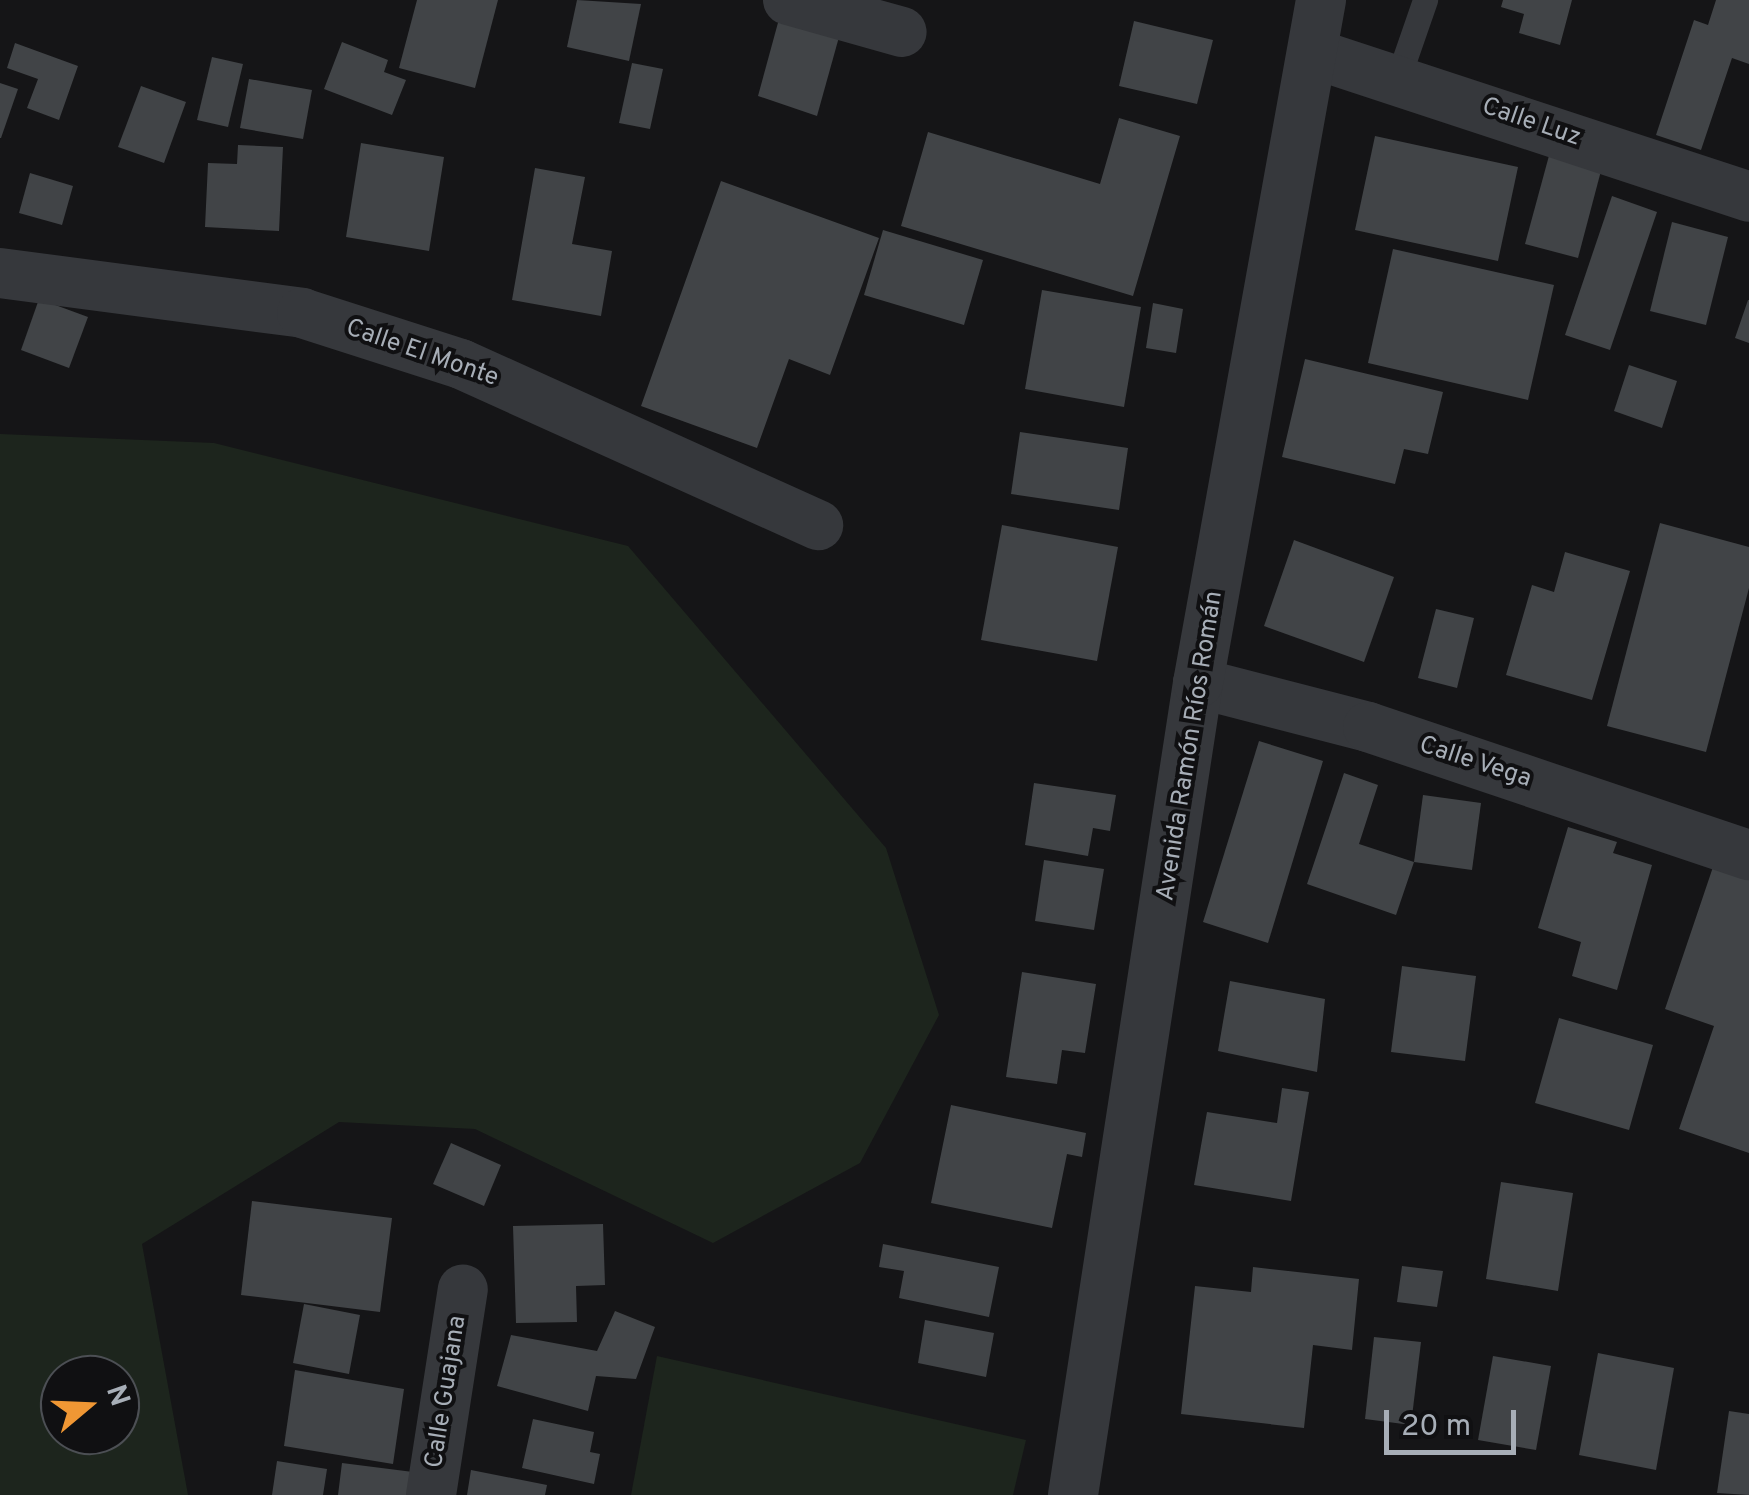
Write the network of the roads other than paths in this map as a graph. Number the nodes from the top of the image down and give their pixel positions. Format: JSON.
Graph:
{"nodes":[{"id":1,"x":788,"y":0,"type":"edge"},
{"id":2,"x":1321,"y":0,"type":"edge"},
{"id":3,"x":1425,"y":0,"type":"edge"},
{"id":4,"x":902,"y":32,"type":"dead end"},
{"id":5,"x":1312,"y":53,"type":"junction"},
{"id":6,"x":1398,"y":78,"type":"junction"},
{"id":7,"x":1749,"y":197,"type":"edge"},
{"id":8,"x":0,"y":272,"type":"edge"},
{"id":9,"x":818,"y":525,"type":"dead end"},
{"id":10,"x":1198,"y":683,"type":"junction"},
{"id":11,"x":1749,"y":855,"type":"edge"},
{"id":12,"x":464,"y":1290,"type":"dead end"},
{"id":13,"x":431,"y":1495,"type":"edge"},
{"id":14,"x":1073,"y":1495,"type":"edge"}],
"edges":[{"from":1,"to":4,"type":"street"},
{"from":2,"to":5,"type":"street","name":"Avenida Ramón Ríos Román"},
{"from":3,"to":6,"type":"lane"},
{"from":5,"to":6,"type":"street","name":"Calle Luz"},
{"from":5,"to":10,"type":"street","name":"Avenida Ramón Ríos Román"},
{"from":6,"to":7,"type":"street","name":"Calle Luz"},
{"from":8,"to":9,"type":"street","name":"Calle El Monte"},
{"from":10,"to":11,"type":"street","name":"Calle Vega"},
{"from":10,"to":14,"type":"street","name":"Avenida Ramón Ríos Román"},
{"from":12,"to":13,"type":"street","name":"Calle Guajana"}]}
